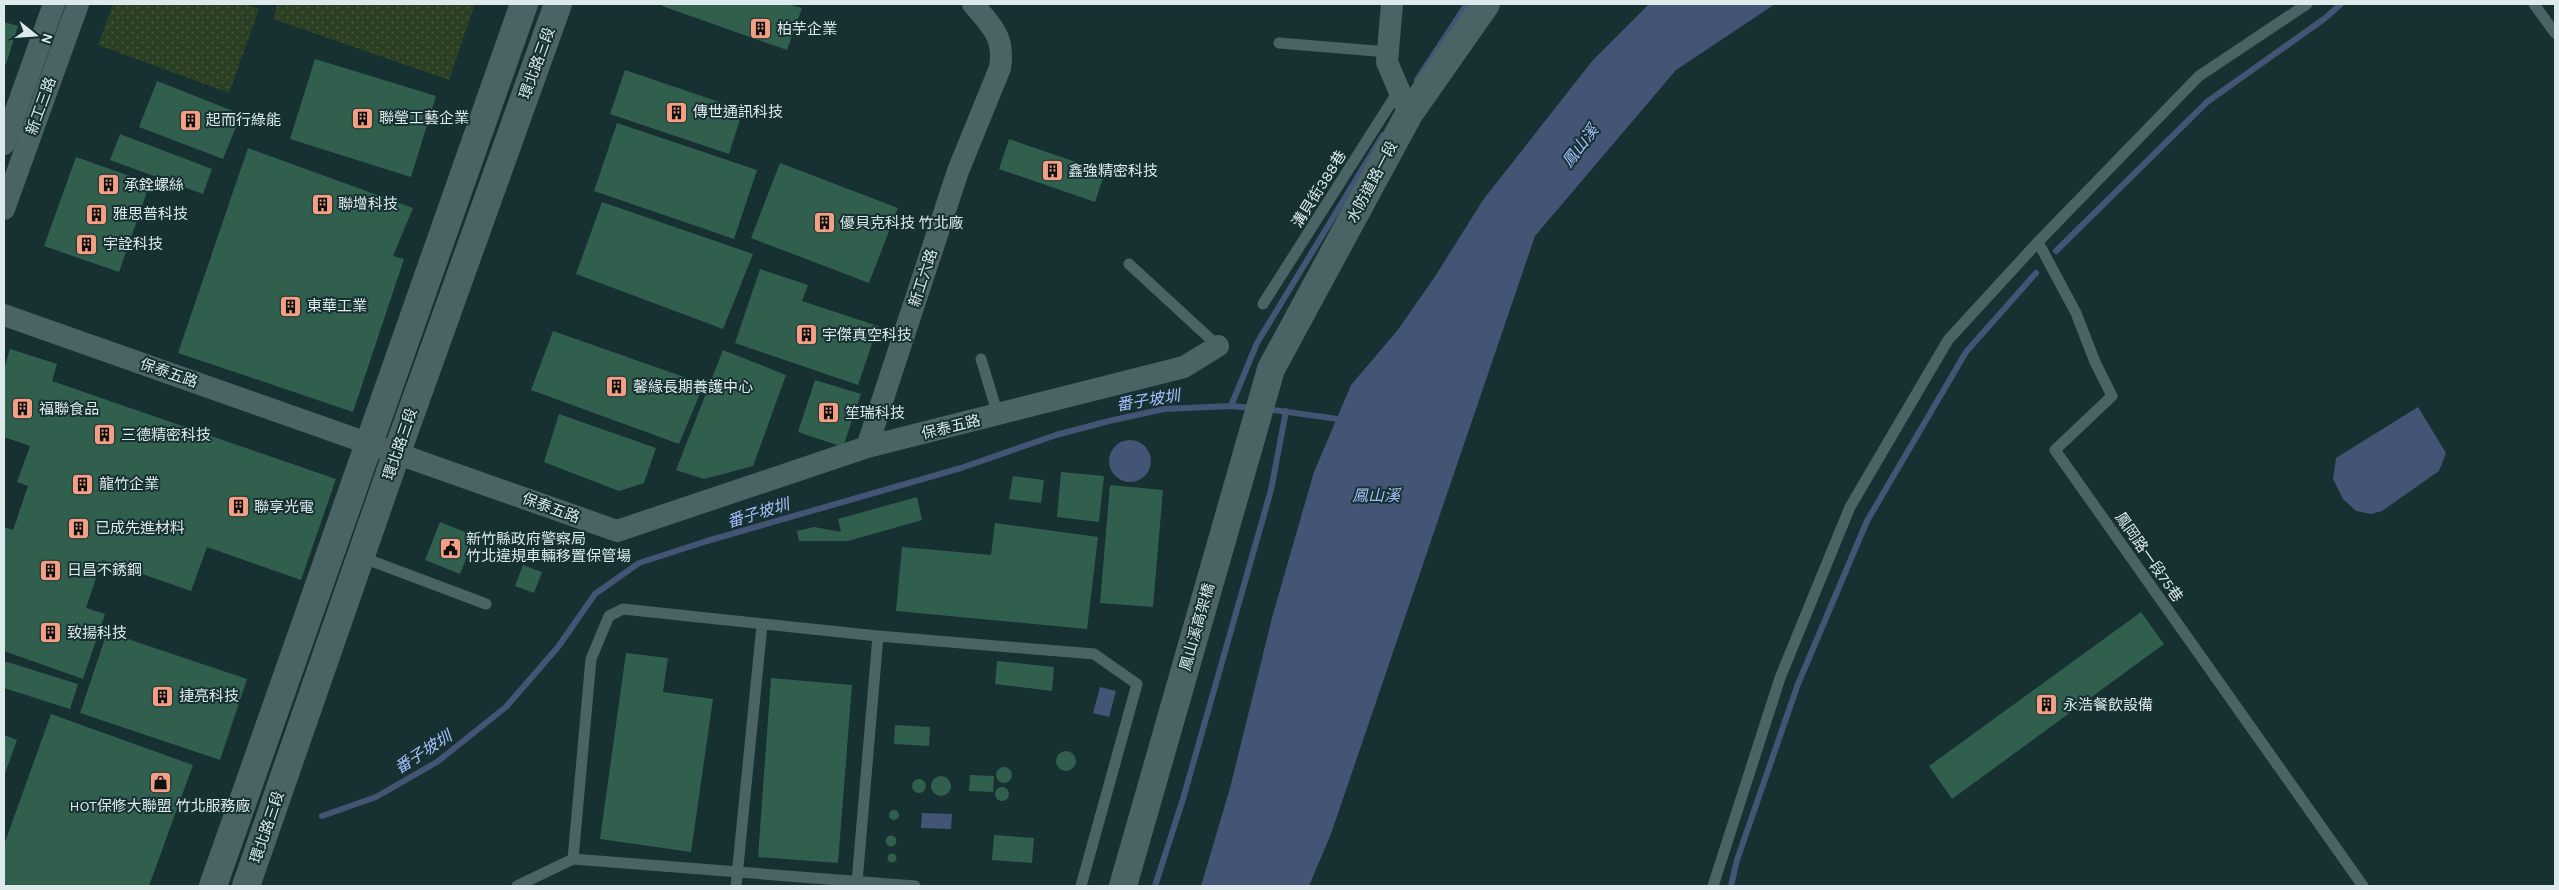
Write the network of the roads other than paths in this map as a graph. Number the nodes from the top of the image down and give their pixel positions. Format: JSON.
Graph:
{"nodes":[{"id":1,"x":54,"y":4,"type":"edge"},
{"id":2,"x":78,"y":4,"type":"edge"},
{"id":3,"x":524,"y":4,"type":"edge"},
{"id":4,"x":558,"y":4,"type":"edge"},
{"id":5,"x":974,"y":4,"type":"edge"},
{"id":6,"x":1392,"y":4,"type":"edge"},
{"id":7,"x":1486,"y":4,"type":"edge"},
{"id":8,"x":2307,"y":4,"type":"edge"},
{"id":9,"x":2534,"y":4,"type":"edge"},
{"id":10,"x":2555,"y":33,"type":"edge"},
{"id":11,"x":1279,"y":43,"type":"dead end"},
{"id":12,"x":1388,"y":52,"type":"junction"},
{"id":13,"x":1404,"y":102,"type":"junction"},
{"id":14,"x":4,"y":144,"type":"edge"},
{"id":15,"x":4,"y":208,"type":"edge"},
{"id":16,"x":2038,"y":242,"type":"junction"},
{"id":17,"x":1129,"y":264,"type":"dead end"},
{"id":18,"x":1263,"y":304,"type":"dead end"},
{"id":19,"x":4,"y":315,"type":"edge"},
{"id":20,"x":1218,"y":346,"type":"joint"},
{"id":21,"x":981,"y":359,"type":"dead end"},
{"id":22,"x":1271,"y":369,"type":"joint"},
{"id":23,"x":998,"y":416,"type":"junction"},
{"id":24,"x":370,"y":444,"type":"junction"},
{"id":25,"x":868,"y":448,"type":"junction"},
{"id":26,"x":397,"y":452,"type":"junction"},
{"id":27,"x":361,"y":557,"type":"junction"},
{"id":28,"x":486,"y":604,"type":"dead end"},
{"id":29,"x":762,"y":625,"type":"junction"},
{"id":30,"x":878,"y":636,"type":"junction"},
{"id":31,"x":573,"y":859,"type":"junction"},
{"id":32,"x":737,"y":873,"type":"junction"},
{"id":33,"x":857,"y":882,"type":"junction"},
{"id":34,"x":213,"y":886,"type":"edge"},
{"id":35,"x":246,"y":886,"type":"edge"},
{"id":36,"x":517,"y":886,"type":"edge"},
{"id":37,"x":736,"y":886,"type":"edge"},
{"id":38,"x":915,"y":886,"type":"edge"},
{"id":39,"x":1080,"y":886,"type":"edge"},
{"id":40,"x":1122,"y":886,"type":"edge"},
{"id":41,"x":1713,"y":886,"type":"edge"},
{"id":42,"x":2363,"y":886,"type":"edge"}],
"edges":[{"from":1,"to":14,"type":"street","name":"新工三路"},
{"from":2,"to":15,"type":"street","name":"新工三路"},
{"from":3,"to":24,"type":"street","name":"環北路三段"},
{"from":4,"to":26,"type":"street","name":"環北路三段"},
{"from":5,"to":25,"type":"street","name":"新工六路"},
{"from":6,"to":12,"type":"street"},
{"from":7,"to":13,"type":"street","name":"水防道路一段"},
{"from":8,"to":16,"type":"lane"},
{"from":9,"to":10,"type":"lane"},
{"from":11,"to":12,"type":"lane"},
{"from":12,"to":13,"type":"street"},
{"from":13,"to":18,"type":"lane","name":"溝貝街388巷"},
{"from":13,"to":22,"type":"street","name":"水防道路一段"},
{"from":16,"to":41,"type":"lane"},
{"from":16,"to":42,"type":"lane","name":"鳳岡路一段75巷"},
{"from":17,"to":20,"type":"lane"},
{"from":19,"to":24,"type":"street","name":"保泰五路"},
{"from":20,"to":23,"type":"street","name":"保泰五路"},
{"from":21,"to":23,"type":"lane"},
{"from":22,"to":40,"type":"street","name":"鳳山溪高架橋"},
{"from":23,"to":25,"type":"street","name":"保泰五路"},
{"from":24,"to":26,"type":"street","name":"保泰五路"},
{"from":24,"to":34,"type":"street","name":"環北路三段"},
{"from":25,"to":26,"type":"street","name":"保泰五路"},
{"from":26,"to":27,"type":"street","name":"環北路三段"},
{"from":27,"to":28,"type":"lane"},
{"from":27,"to":35,"type":"street","name":"環北路三段"},
{"from":29,"to":30,"type":"lane"},
{"from":29,"to":31,"type":"lane"},
{"from":29,"to":32,"type":"lane"},
{"from":30,"to":33,"type":"lane"},
{"from":30,"to":39,"type":"lane"},
{"from":31,"to":32,"type":"lane"},
{"from":31,"to":36,"type":"lane"},
{"from":32,"to":33,"type":"lane"},
{"from":32,"to":37,"type":"lane"},
{"from":33,"to":38,"type":"lane"}]}
